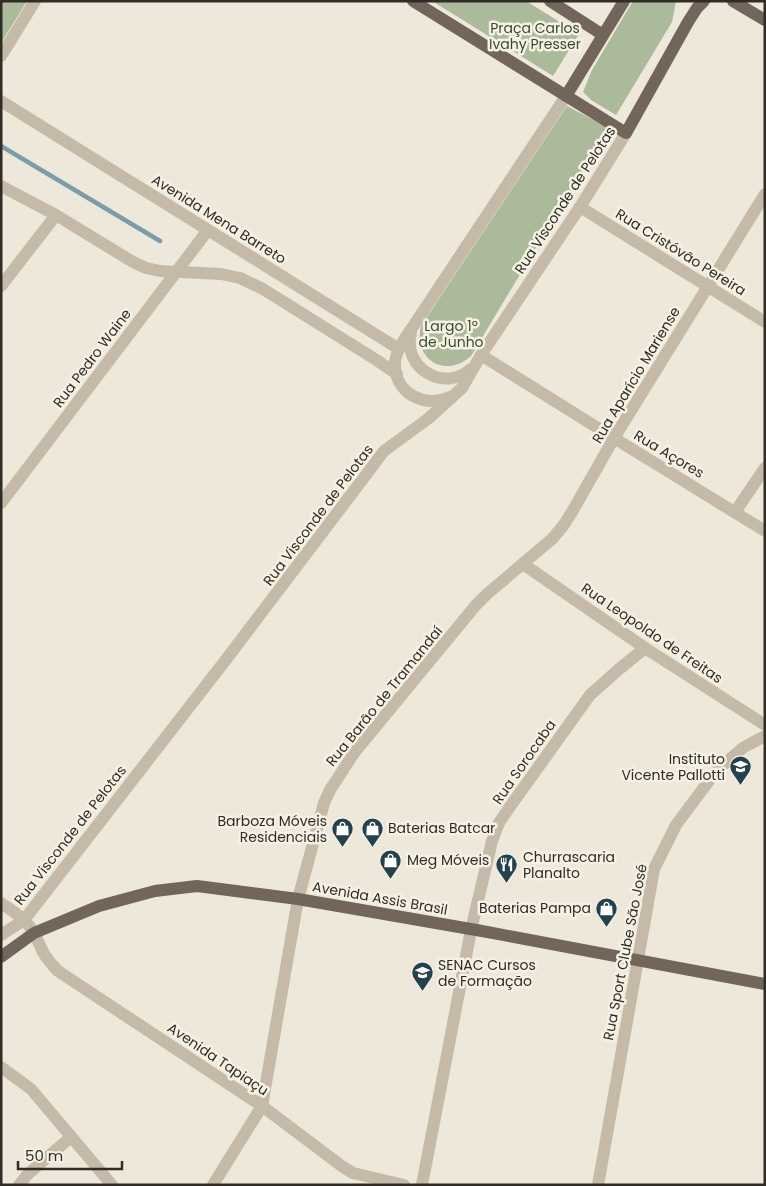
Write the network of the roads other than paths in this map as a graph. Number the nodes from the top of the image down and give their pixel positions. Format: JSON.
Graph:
{"nodes":[{"id":1,"x":35,"y":1,"type":"edge"},
{"id":2,"x":414,"y":1,"type":"edge"},
{"id":3,"x":550,"y":1,"type":"edge"},
{"id":4,"x":624,"y":1,"type":"edge"},
{"id":5,"x":704,"y":1,"type":"edge"},
{"id":6,"x":733,"y":1,"type":"edge"},
{"id":7,"x":765,"y":20,"type":"edge"},
{"id":8,"x":603,"y":35,"type":"junction"},
{"id":9,"x":1,"y":56,"type":"edge"},
{"id":10,"x":566,"y":96,"type":"junction"},
{"id":11,"x":1,"y":101,"type":"edge"},
{"id":12,"x":626,"y":134,"type":"junction"},
{"id":13,"x":1,"y":186,"type":"edge"},
{"id":14,"x":765,"y":194,"type":"edge"},
{"id":15,"x":580,"y":207,"type":"junction"},
{"id":16,"x":56,"y":215,"type":"junction"},
{"id":17,"x":208,"y":230,"type":"junction"},
{"id":18,"x":176,"y":272,"type":"junction"},
{"id":19,"x":1,"y":286,"type":"edge"},
{"id":20,"x":707,"y":286,"type":"junction"},
{"id":21,"x":765,"y":322,"type":"edge"},
{"id":22,"x":412,"y":328,"type":"junction"},
{"id":23,"x":399,"y":349,"type":"junction"},
{"id":24,"x":478,"y":360,"type":"junction"},
{"id":25,"x":397,"y":374,"type":"junction"},
{"id":26,"x":453,"y":396,"type":"junction"},
{"id":27,"x":614,"y":438,"type":"junction"},
{"id":28,"x":765,"y":468,"type":"edge"},
{"id":29,"x":1,"y":503,"type":"edge"},
{"id":30,"x":735,"y":512,"type":"junction"},
{"id":31,"x":765,"y":531,"type":"edge"},
{"id":32,"x":523,"y":564,"type":"junction"},
{"id":33,"x":645,"y":648,"type":"junction"},
{"id":34,"x":765,"y":725,"type":"edge"},
{"id":35,"x":765,"y":736,"type":"edge"},
{"id":36,"x":298,"y":899,"type":"junction"},
{"id":37,"x":1,"y":903,"type":"edge"},
{"id":38,"x":24,"y":920,"type":"junction"},
{"id":39,"x":471,"y":930,"type":"junction"},
{"id":40,"x":34,"y":933,"type":"junction"},
{"id":41,"x":1,"y":935,"type":"edge"},
{"id":42,"x":2,"y":954,"type":"edge"},
{"id":43,"x":638,"y":960,"type":"junction"},
{"id":44,"x":765,"y":984,"type":"edge"},
{"id":45,"x":1,"y":1067,"type":"edge"},
{"id":46,"x":262,"y":1106,"type":"junction"},
{"id":47,"x":71,"y":1137,"type":"junction"},
{"id":48,"x":19,"y":1185,"type":"edge"},
{"id":49,"x":112,"y":1185,"type":"edge"},
{"id":50,"x":213,"y":1185,"type":"edge"},
{"id":51,"x":404,"y":1185,"type":"edge"},
{"id":52,"x":422,"y":1185,"type":"edge"},
{"id":53,"x":598,"y":1185,"type":"edge"}],
"edges":[{"from":1,"to":9,"type":"street"},
{"from":2,"to":10,"type":"main road"},
{"from":3,"to":8,"type":"main road"},
{"from":4,"to":8,"type":"main road"},
{"from":5,"to":12,"type":"main road","name":"Rua Visconde de Pelotas"},
{"from":6,"to":7,"type":"main road"},
{"from":8,"to":10,"type":"main road"},
{"from":10,"to":12,"type":"main road"},
{"from":10,"to":22,"type":"street"},
{"from":11,"to":17,"type":"street","name":"Avenida Mena Barreto"},
{"from":12,"to":15,"type":"street","name":"Rua Visconde de Pelotas"},
{"from":13,"to":16,"type":"street"},
{"from":14,"to":20,"type":"street","name":"Rua Aparício Mariense"},
{"from":15,"to":20,"type":"street","name":"Rua Cristóvão Pereira"},
{"from":15,"to":24,"type":"street","name":"Rua Visconde de Pelotas"},
{"from":16,"to":18,"type":"street"},
{"from":16,"to":19,"type":"street"},
{"from":17,"to":18,"type":"street","name":"Rua Pedro Waine"},
{"from":17,"to":23,"type":"street","name":"Avenida Mena Barreto"},
{"from":18,"to":25,"type":"street"},
{"from":18,"to":29,"type":"street","name":"Rua Pedro Waine"},
{"from":20,"to":21,"type":"street","name":"Rua Cristóvão Pereira"},
{"from":20,"to":27,"type":"street","name":"Rua Aparício Mariense"},
{"from":22,"to":23,"type":"street"},
{"from":22,"to":24,"type":"street"},
{"from":23,"to":25,"type":"street"},
{"from":24,"to":26,"type":"street","name":"Rua Visconde de Pelotas"},
{"from":24,"to":27,"type":"street","name":"Rua Açores"},
{"from":25,"to":26,"type":"street"},
{"from":26,"to":38,"type":"street","name":"Rua Visconde de Pelotas"},
{"from":27,"to":30,"type":"street","name":"Rua Açores"},
{"from":27,"to":32,"type":"street","name":"Rua Aparício Mariense"},
{"from":28,"to":30,"type":"street"},
{"from":30,"to":31,"type":"street","name":"Rua Açores"},
{"from":32,"to":33,"type":"street","name":"Rua Leopoldo de Freitas"},
{"from":32,"to":36,"type":"street","name":"Rua Barão de Tramandaí"},
{"from":33,"to":34,"type":"street","name":"Rua Leopoldo de Freitas"},
{"from":33,"to":39,"type":"street","name":"Rua Sorocaba"},
{"from":35,"to":43,"type":"street","name":"Rua Sport Clube São José"},
{"from":36,"to":39,"type":"main road","name":"Avenida Assis Brasil"},
{"from":36,"to":40,"type":"main road","name":"Avenida Assis Brasil"},
{"from":36,"to":46,"type":"street","name":"Rua Barão de Tramandaí"},
{"from":37,"to":38,"type":"street","name":"Avenida Tapiaçu"},
{"from":38,"to":40,"type":"street","name":"Avenida Tapiaçu"},
{"from":38,"to":41,"type":"street","name":"Rua Visconde de Pelotas"},
{"from":39,"to":43,"type":"main road","name":"Avenida Assis Brasil"},
{"from":39,"to":52,"type":"street","name":"Rua Sorocaba"},
{"from":40,"to":42,"type":"main road","name":"Avenida Assis Brasil"},
{"from":40,"to":46,"type":"street","name":"Avenida Tapiaçu"},
{"from":43,"to":44,"type":"main road","name":"Avenida Assis Brasil"},
{"from":43,"to":53,"type":"street","name":"Rua Sport Clube São José"},
{"from":45,"to":47,"type":"street"},
{"from":46,"to":50,"type":"street"},
{"from":46,"to":51,"type":"street","name":"Avenida Tapiaçu"},
{"from":47,"to":48,"type":"street"},
{"from":47,"to":49,"type":"street"}]}
